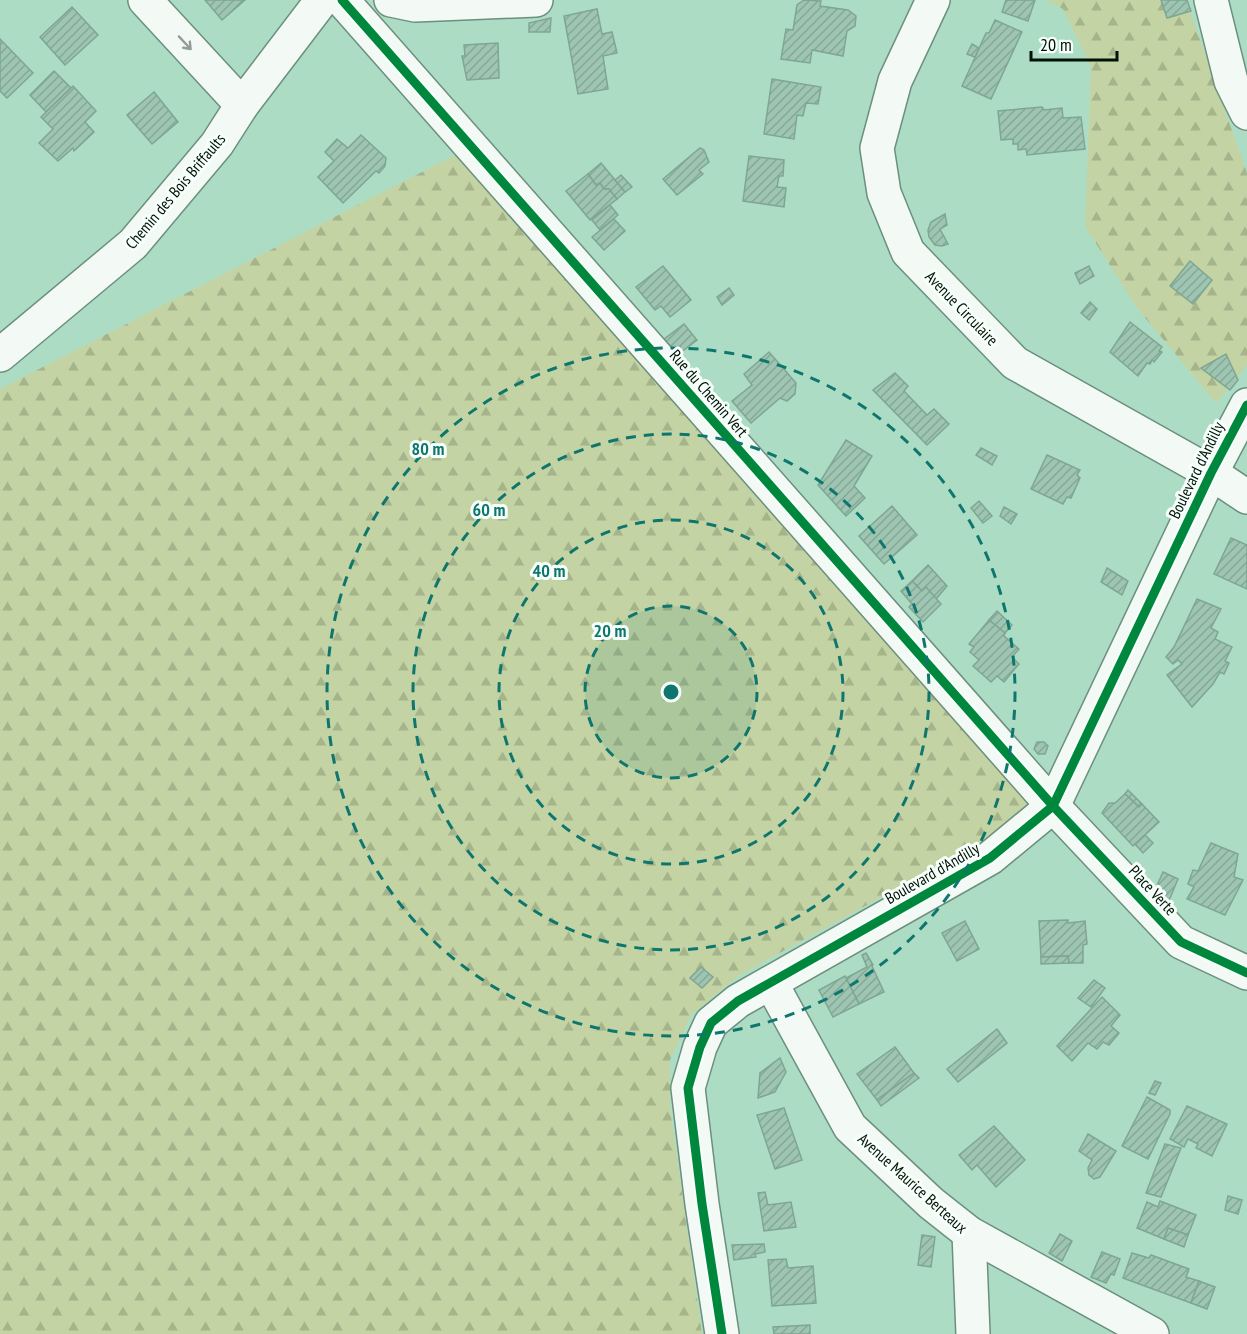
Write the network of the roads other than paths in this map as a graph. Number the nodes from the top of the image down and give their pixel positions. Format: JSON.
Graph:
{"nodes":[{"id":1,"x":145,"y":0,"type":"edge"},
{"id":2,"x":322,"y":0,"type":"edge"},
{"id":3,"x":342,"y":0,"type":"edge"},
{"id":4,"x":391,"y":0,"type":"edge"},
{"id":5,"x":536,"y":0,"type":"edge"},
{"id":6,"x":933,"y":0,"type":"edge"},
{"id":7,"x":1211,"y":0,"type":"edge"},
{"id":8,"x":242,"y":105,"type":"junction"},
{"id":9,"x":1247,"y":113,"type":"edge"},
{"id":10,"x":0,"y":355,"type":"edge"},
{"id":11,"x":1247,"y":405,"type":"edge"},
{"id":12,"x":1211,"y":473,"type":"junction"},
{"id":13,"x":1247,"y":497,"type":"edge"},
{"id":14,"x":1053,"y":806,"type":"junction"},
{"id":15,"x":1247,"y":973,"type":"edge"},
{"id":16,"x":771,"y":983,"type":"junction"},
{"id":17,"x":969,"y":1233,"type":"junction"},
{"id":18,"x":723,"y":1334,"type":"edge"},
{"id":19,"x":973,"y":1334,"type":"edge"},
{"id":20,"x":1152,"y":1334,"type":"edge"}],
"edges":[{"from":1,"to":8,"type":"street","one_way":true},
{"from":2,"to":8,"type":"street","name":"Chemin des Bois Briffaults"},
{"from":3,"to":14,"type":"street","name":"Rue du Chemin Vert"},
{"from":4,"to":5,"type":"street"},
{"from":6,"to":12,"type":"street","name":"Avenue Circulaire"},
{"from":7,"to":9,"type":"street"},
{"from":8,"to":10,"type":"street","name":"Chemin des Bois Briffaults"},
{"from":11,"to":12,"type":"street","name":"Boulevard d'Andilly"},
{"from":12,"to":13,"type":"street","name":"Avenue Circulaire"},
{"from":12,"to":14,"type":"street","name":"Boulevard d'Andilly"},
{"from":14,"to":15,"type":"street","name":"Place Verte"},
{"from":14,"to":16,"type":"street","name":"Boulevard d'Andilly"},
{"from":16,"to":17,"type":"street","name":"Avenue Maurice Berteaux"},
{"from":16,"to":18,"type":"street","name":"Boulevard d'Andilly"},
{"from":17,"to":19,"type":"street"},
{"from":17,"to":20,"type":"street","name":"Avenue Maurice Berteaux"}]}
